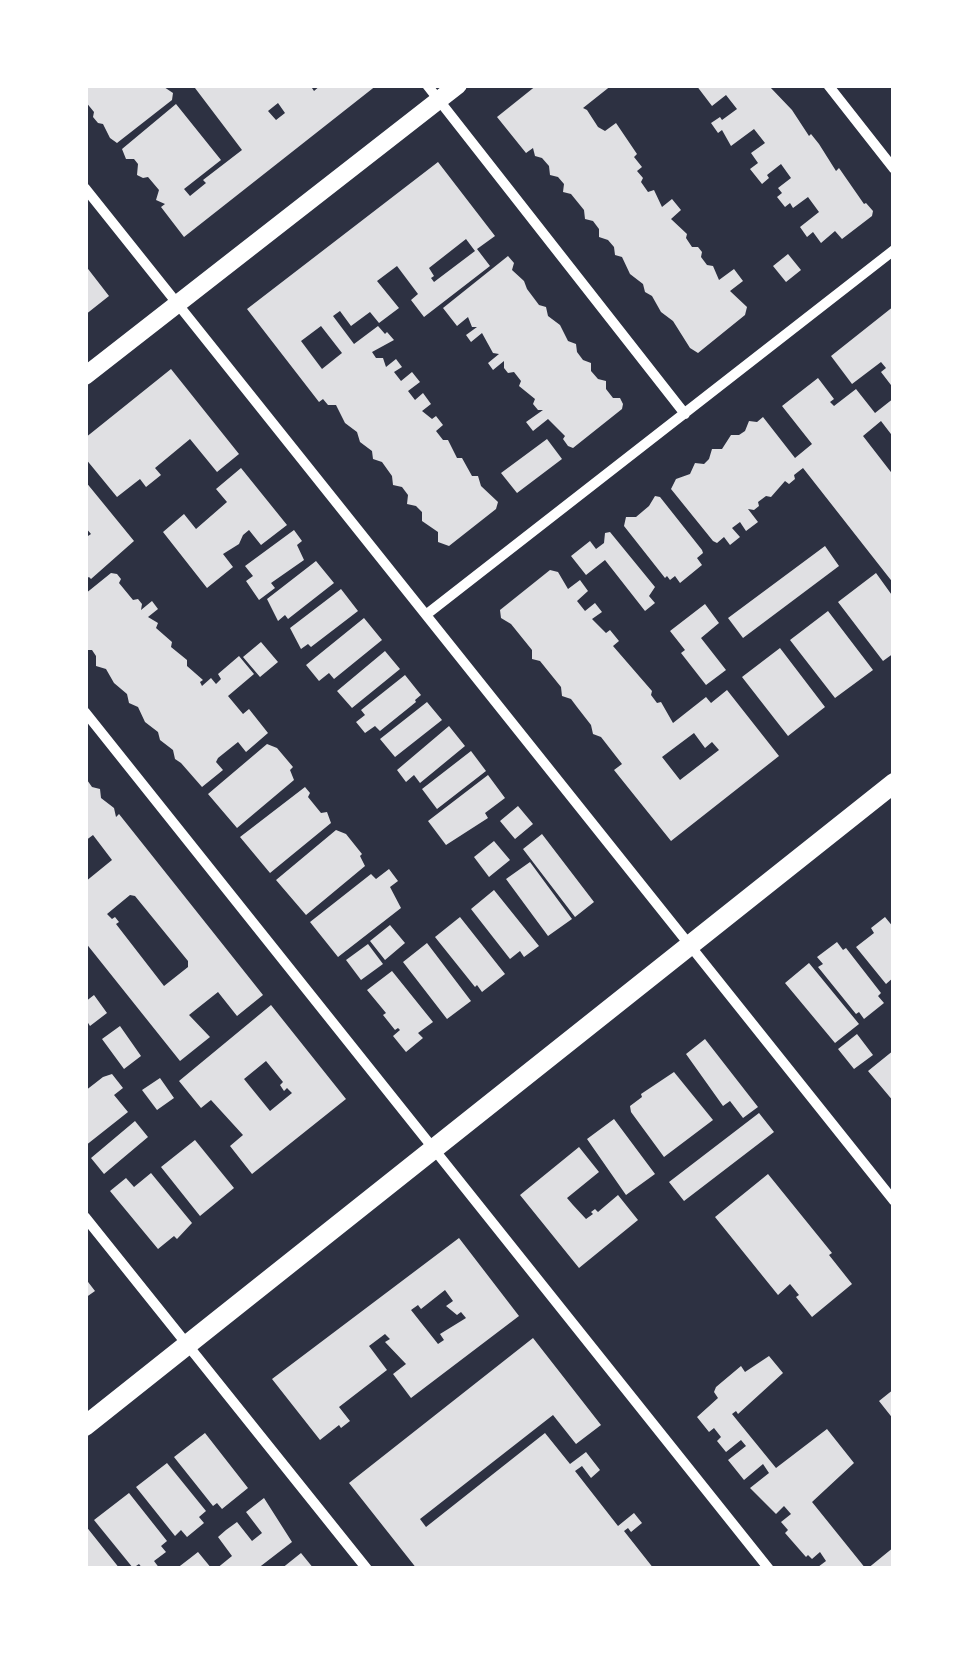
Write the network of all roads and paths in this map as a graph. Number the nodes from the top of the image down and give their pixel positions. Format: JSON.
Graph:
{"nodes":[{"id":1,"x":458,"y":85,"type":"edge"},
{"id":2,"x":828,"y":85,"type":"edge"},
{"id":3,"x":433,"y":92,"type":"edge"},
{"id":4,"x":894,"y":170,"type":"edge"},
{"id":5,"x":85,"y":188,"type":"edge"},
{"id":6,"x":894,"y":250,"type":"edge"},
{"id":7,"x":176,"y":303,"type":"junction"},
{"id":8,"x":85,"y":376,"type":"edge"},
{"id":9,"x":684,"y":414,"type":"junction"},
{"id":10,"x":428,"y":614,"type":"junction"},
{"id":11,"x":85,"y":712,"type":"edge"},
{"id":12,"x":894,"y":783,"type":"edge"},
{"id":13,"x":689,"y":943,"type":"junction"},
{"id":14,"x":434,"y":1147,"type":"junction"},
{"id":15,"x":894,"y":1200,"type":"edge"},
{"id":16,"x":85,"y":1217,"type":"edge"},
{"id":17,"x":187,"y":1345,"type":"junction"},
{"id":18,"x":85,"y":1426,"type":"edge"},
{"id":19,"x":366,"y":1569,"type":"edge"},
{"id":20,"x":769,"y":1569,"type":"edge"}],
"edges":[{"from":1,"to":3,"type":"main road"},
{"from":2,"to":4,"type":"street"},
{"from":3,"to":7,"type":"main road"},
{"from":3,"to":9,"type":"street"},
{"from":5,"to":7,"type":"street"},
{"from":6,"to":9,"type":"street"},
{"from":7,"to":8,"type":"main road"},
{"from":7,"to":10,"type":"street"},
{"from":9,"to":10,"type":"street"},
{"from":10,"to":13,"type":"street"},
{"from":11,"to":14,"type":"street"},
{"from":12,"to":13,"type":"highway"},
{"from":13,"to":14,"type":"highway"},
{"from":13,"to":15,"type":"street"},
{"from":14,"to":17,"type":"highway"},
{"from":14,"to":20,"type":"street"},
{"from":16,"to":17,"type":"street"},
{"from":17,"to":18,"type":"highway"},
{"from":17,"to":19,"type":"street"}]}
